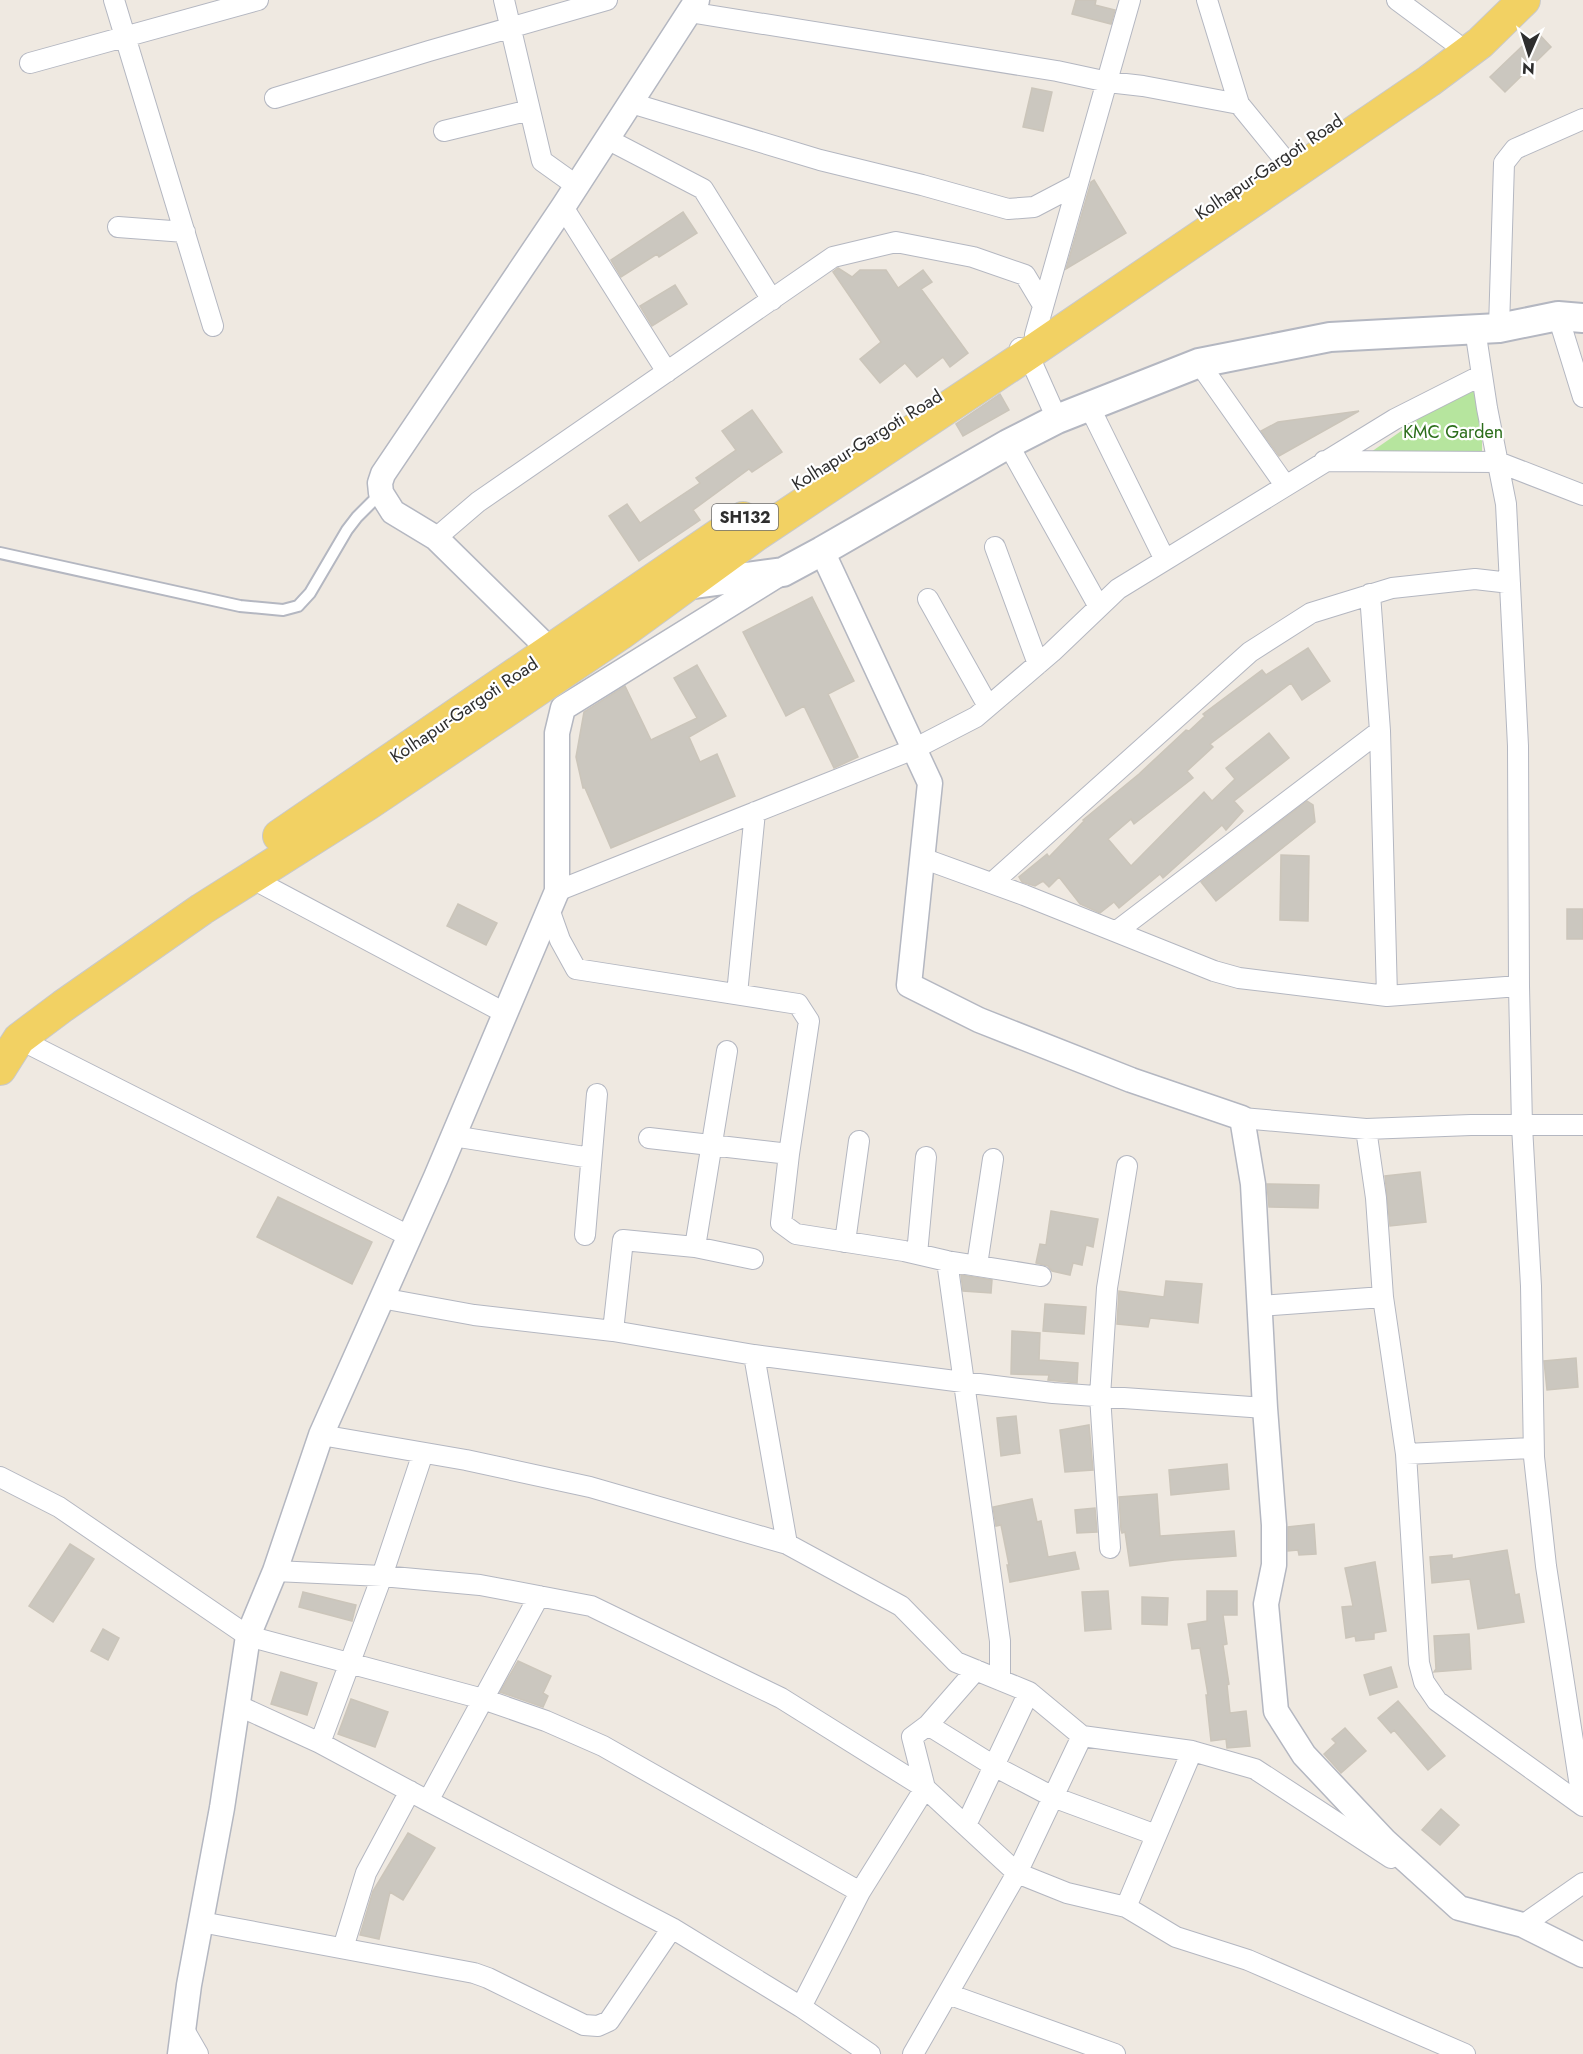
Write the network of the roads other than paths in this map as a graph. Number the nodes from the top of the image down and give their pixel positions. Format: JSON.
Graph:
{"nodes":[{"id":1,"x":114,"y":0,"type":"edge"},
{"id":2,"x":258,"y":0,"type":"edge"},
{"id":3,"x":504,"y":0,"type":"edge"},
{"id":4,"x":608,"y":0,"type":"edge"},
{"id":5,"x":1130,"y":0,"type":"edge"},
{"id":6,"x":1207,"y":0,"type":"edge"},
{"id":7,"x":1397,"y":0,"type":"edge"},
{"id":8,"x":1497,"y":0,"type":"edge"},
{"id":9,"x":1524,"y":0,"type":"edge"},
{"id":10,"x":693,"y":6,"type":"edge"},
{"id":11,"x":207,"y":7,"type":"edge"},
{"id":12,"x":510,"y":28,"type":"junction"},
{"id":13,"x":126,"y":36,"type":"junction"},
{"id":14,"x":1455,"y":43,"type":"junction"},
{"id":15,"x":30,"y":63,"type":"dead end"},
{"id":16,"x":1108,"y":82,"type":"junction"},
{"id":17,"x":275,"y":98,"type":"dead end"},
{"id":18,"x":631,"y":103,"type":"junction"},
{"id":19,"x":1239,"y":104,"type":"junction"},
{"id":20,"x":530,"y":110,"type":"junction"},
{"id":21,"x":1583,"y":119,"type":"edge"},
{"id":22,"x":444,"y":131,"type":"dead end"},
{"id":23,"x":607,"y":139,"type":"junction"},
{"id":24,"x":1284,"y":159,"type":"junction"},
{"id":25,"x":1076,"y":185,"type":"junction"},
{"id":26,"x":577,"y":186,"type":"junction"},
{"id":27,"x":564,"y":207,"type":"junction"},
{"id":28,"x":118,"y":227,"type":"dead end"},
{"id":29,"x":185,"y":232,"type":"junction"},
{"id":30,"x":772,"y":300,"type":"junction"},
{"id":31,"x":1043,"y":305,"type":"junction"},
{"id":32,"x":1571,"y":317,"type":"edge"},
{"id":33,"x":213,"y":326,"type":"dead end"},
{"id":34,"x":1487,"y":329,"type":"junction"},
{"id":35,"x":1027,"y":345,"type":"junction"},
{"id":36,"x":1199,"y":363,"type":"junction"},
{"id":37,"x":667,"y":372,"type":"junction"},
{"id":38,"x":1482,"y":375,"type":"junction"},
{"id":39,"x":1583,"y":397,"type":"edge"},
{"id":40,"x":1089,"y":406,"type":"junction"},
{"id":41,"x":1057,"y":419,"type":"junction"},
{"id":42,"x":1008,"y":444,"type":"junction"},
{"id":43,"x":1324,"y":461,"type":"junction"},
{"id":44,"x":1498,"y":462,"type":"junction"},
{"id":45,"x":1285,"y":485,"type":"junction"},
{"id":46,"x":381,"y":493,"type":"junction"},
{"id":47,"x":1583,"y":495,"type":"edge"},
{"id":48,"x":436,"y":538,"type":"junction"},
{"id":49,"x":995,"y":547,"type":"dead end"},
{"id":50,"x":822,"y":552,"type":"junction"},
{"id":51,"x":0,"y":553,"type":"edge"},
{"id":52,"x":1165,"y":560,"type":"junction"},
{"id":53,"x":783,"y":572,"type":"junction"},
{"id":54,"x":1510,"y":583,"type":"junction"},
{"id":55,"x":687,"y":585,"type":"junction"},
{"id":56,"x":1370,"y":594,"type":"junction"},
{"id":57,"x":928,"y":599,"type":"dead end"},
{"id":58,"x":1099,"y":607,"type":"junction"},
{"id":59,"x":554,"y":663,"type":"junction"},
{"id":60,"x":1038,"y":664,"type":"junction"},
{"id":61,"x":988,"y":706,"type":"junction"},
{"id":62,"x":563,"y":708,"type":"junction"},
{"id":63,"x":1380,"y":731,"type":"junction"},
{"id":64,"x":914,"y":749,"type":"junction"},
{"id":65,"x":755,"y":812,"type":"junction"},
{"id":66,"x":922,"y":858,"type":"junction"},
{"id":67,"x":251,"y":878,"type":"junction"},
{"id":68,"x":992,"y":883,"type":"junction"},
{"id":69,"x":553,"y":900,"type":"junction"},
{"id":70,"x":1117,"y":932,"type":"junction"},
{"id":71,"x":1519,"y":986,"type":"junction"},
{"id":72,"x":737,"y":994,"type":"junction"},
{"id":73,"x":1387,"y":996,"type":"junction"},
{"id":74,"x":505,"y":1013,"type":"junction"},
{"id":75,"x":10,"y":1041,"type":"edge"},
{"id":76,"x":727,"y":1051,"type":"dead end"},
{"id":77,"x":0,"y":1069,"type":"edge"},
{"id":78,"x":597,"y":1094,"type":"dead end"},
{"id":79,"x":1242,"y":1118,"type":"junction"},
{"id":80,"x":1583,"y":1125,"type":"edge"},
{"id":81,"x":1522,"y":1126,"type":"junction"},
{"id":82,"x":1366,"y":1129,"type":"junction"},
{"id":83,"x":453,"y":1136,"type":"junction"},
{"id":84,"x":649,"y":1138,"type":"dead end"},
{"id":85,"x":859,"y":1141,"type":"dead end"},
{"id":86,"x":711,"y":1145,"type":"junction"},
{"id":87,"x":789,"y":1154,"type":"junction"},
{"id":88,"x":926,"y":1157,"type":"dead end"},
{"id":89,"x":591,"y":1158,"type":"junction"},
{"id":90,"x":993,"y":1159,"type":"dead end"},
{"id":91,"x":1127,"y":1166,"type":"dead end"},
{"id":92,"x":585,"y":1235,"type":"dead end"},
{"id":93,"x":409,"y":1236,"type":"junction"},
{"id":94,"x":845,"y":1242,"type":"junction"},
{"id":95,"x":695,"y":1247,"type":"junction"},
{"id":96,"x":917,"y":1254,"type":"junction"},
{"id":97,"x":753,"y":1259,"type":"dead end"},
{"id":98,"x":947,"y":1261,"type":"junction"},
{"id":99,"x":976,"y":1265,"type":"junction"},
{"id":100,"x":1041,"y":1276,"type":"dead end"},
{"id":101,"x":1383,"y":1297,"type":"junction"},
{"id":102,"x":381,"y":1298,"type":"junction"},
{"id":103,"x":1260,"y":1306,"type":"junction"},
{"id":104,"x":613,"y":1331,"type":"junction"},
{"id":105,"x":754,"y":1355,"type":"junction"},
{"id":106,"x":963,"y":1383,"type":"junction"},
{"id":107,"x":1100,"y":1396,"type":"junction"},
{"id":108,"x":1265,"y":1408,"type":"junction"},
{"id":109,"x":321,"y":1436,"type":"junction"},
{"id":110,"x":1533,"y":1448,"type":"junction"},
{"id":111,"x":423,"y":1452,"type":"junction"},
{"id":112,"x":1406,"y":1454,"type":"junction"},
{"id":113,"x":0,"y":1477,"type":"edge"},
{"id":114,"x":787,"y":1544,"type":"junction"},
{"id":115,"x":1110,"y":1548,"type":"dead end"},
{"id":116,"x":275,"y":1571,"type":"junction"},
{"id":117,"x":382,"y":1576,"type":"junction"},
{"id":118,"x":538,"y":1596,"type":"junction"},
{"id":119,"x":248,"y":1636,"type":"junction"},
{"id":120,"x":349,"y":1664,"type":"junction"},
{"id":121,"x":976,"y":1670,"type":"junction"},
{"id":122,"x":1000,"y":1680,"type":"junction"},
{"id":123,"x":1029,"y":1692,"type":"junction"},
{"id":124,"x":483,"y":1699,"type":"junction"},
{"id":125,"x":237,"y":1706,"type":"junction"},
{"id":126,"x":928,"y":1725,"type":"junction"},
{"id":127,"x":1082,"y":1736,"type":"junction"},
{"id":128,"x":320,"y":1743,"type":"junction"},
{"id":129,"x":1192,"y":1750,"type":"junction"},
{"id":130,"x":994,"y":1766,"type":"junction"},
{"id":131,"x":925,"y":1788,"type":"junction"},
{"id":132,"x":410,"y":1791,"type":"junction"},
{"id":133,"x":1053,"y":1797,"type":"junction"},
{"id":134,"x":428,"y":1801,"type":"junction"},
{"id":135,"x":1583,"y":1806,"type":"edge"},
{"id":136,"x":966,"y":1825,"type":"junction"},
{"id":137,"x":1156,"y":1835,"type":"junction"},
{"id":138,"x":1017,"y":1873,"type":"junction"},
{"id":139,"x":1583,"y":1882,"type":"edge"},
{"id":140,"x":860,"y":1892,"type":"junction"},
{"id":141,"x":1126,"y":1907,"type":"junction"},
{"id":142,"x":1459,"y":1908,"type":"junction"},
{"id":143,"x":201,"y":1922,"type":"junction"},
{"id":144,"x":1523,"y":1925,"type":"junction"},
{"id":145,"x":672,"y":1928,"type":"junction"},
{"id":146,"x":343,"y":1948,"type":"junction"},
{"id":147,"x":1583,"y":1955,"type":"edge"},
{"id":148,"x":948,"y":1994,"type":"junction"},
{"id":149,"x":801,"y":2007,"type":"junction"},
{"id":150,"x":183,"y":2028,"type":"junction"},
{"id":151,"x":180,"y":2054,"type":"edge"},
{"id":152,"x":198,"y":2054,"type":"edge"},
{"id":153,"x":870,"y":2054,"type":"edge"},
{"id":154,"x":913,"y":2054,"type":"edge"},
{"id":155,"x":1115,"y":2054,"type":"edge"},
{"id":156,"x":1465,"y":2054,"type":"edge"}],
"edges":[{"from":1,"to":13,"type":"street"},
{"from":2,"to":11,"type":"street"},
{"from":3,"to":12,"type":"street"},
{"from":4,"to":12,"type":"street"},
{"from":5,"to":16,"type":"street"},
{"from":6,"to":19,"type":"street"},
{"from":7,"to":14,"type":"street"},
{"from":8,"to":14,"type":"main road","name":"Kolhapur-Gargoti Road","number":"SH132"},
{"from":9,"to":35,"type":"main road"},
{"from":10,"to":16,"type":"street"},
{"from":10,"to":18,"type":"street"},
{"from":11,"to":13,"type":"street"},
{"from":12,"to":17,"type":"street"},
{"from":12,"to":20,"type":"street"},
{"from":13,"to":15,"type":"street"},
{"from":13,"to":29,"type":"street"},
{"from":14,"to":24,"type":"main road","name":"Kolhapur-Gargoti Road","number":"SH132"},
{"from":16,"to":19,"type":"street"},
{"from":16,"to":25,"type":"street"},
{"from":18,"to":23,"type":"street"},
{"from":18,"to":25,"type":"street"},
{"from":19,"to":24,"type":"street"},
{"from":20,"to":22,"type":"street"},
{"from":20,"to":26,"type":"street"},
{"from":21,"to":34,"type":"street"},
{"from":23,"to":26,"type":"street"},
{"from":23,"to":30,"type":"street"},
{"from":24,"to":35,"type":"main road","name":"Kolhapur-Gargoti Road","number":"SH132"},
{"from":25,"to":31,"type":"street"},
{"from":26,"to":27,"type":"street"},
{"from":27,"to":37,"type":"street"},
{"from":27,"to":46,"type":"street"},
{"from":28,"to":29,"type":"street"},
{"from":29,"to":33,"type":"street"},
{"from":30,"to":31,"type":"street"},
{"from":30,"to":37,"type":"street"},
{"from":31,"to":35,"type":"street"},
{"from":32,"to":34,"type":"main road"},
{"from":32,"to":39,"type":"street"},
{"from":34,"to":36,"type":"main road"},
{"from":34,"to":38,"type":"street"},
{"from":35,"to":41,"type":"street"},
{"from":35,"to":55,"type":"main road"},
{"from":35,"to":59,"type":"main road","name":"Kolhapur-Gargoti Road","number":"SH132"},
{"from":36,"to":40,"type":"main road"},
{"from":36,"to":45,"type":"street"},
{"from":37,"to":48,"type":"street"},
{"from":38,"to":43,"type":"street"},
{"from":38,"to":44,"type":"street"},
{"from":40,"to":41,"type":"main road"},
{"from":40,"to":52,"type":"street"},
{"from":41,"to":42,"type":"main road"},
{"from":42,"to":50,"type":"main road"},
{"from":42,"to":58,"type":"street"},
{"from":43,"to":44,"type":"street"},
{"from":43,"to":45,"type":"street"},
{"from":44,"to":47,"type":"street"},
{"from":44,"to":54,"type":"street"},
{"from":45,"to":52,"type":"street"},
{"from":46,"to":48,"type":"street"},
{"from":46,"to":51,"type":"lane"},
{"from":48,"to":59,"type":"street"},
{"from":49,"to":60,"type":"street"},
{"from":50,"to":53,"type":"main road"},
{"from":50,"to":64,"type":"street"},
{"from":52,"to":58,"type":"street"},
{"from":53,"to":55,"type":"main road"},
{"from":53,"to":62,"type":"street"},
{"from":54,"to":56,"type":"street"},
{"from":54,"to":71,"type":"street"},
{"from":55,"to":59,"type":"main road"},
{"from":56,"to":63,"type":"street"},
{"from":56,"to":68,"type":"street"},
{"from":57,"to":61,"type":"street"},
{"from":58,"to":60,"type":"street"},
{"from":59,"to":62,"type":"street"},
{"from":59,"to":67,"type":"main road"},
{"from":59,"to":75,"type":"main road","name":"Kolhapur-Gargoti Road","number":"SH132"},
{"from":60,"to":61,"type":"street"},
{"from":61,"to":64,"type":"street"},
{"from":62,"to":69,"type":"street"},
{"from":63,"to":70,"type":"street"},
{"from":63,"to":73,"type":"street"},
{"from":64,"to":65,"type":"street"},
{"from":64,"to":66,"type":"street"},
{"from":65,"to":69,"type":"street"},
{"from":65,"to":72,"type":"street"},
{"from":66,"to":68,"type":"street"},
{"from":66,"to":79,"type":"street"},
{"from":67,"to":74,"type":"street"},
{"from":67,"to":75,"type":"main road"},
{"from":68,"to":70,"type":"street"},
{"from":69,"to":72,"type":"street"},
{"from":69,"to":74,"type":"street"},
{"from":70,"to":73,"type":"street"},
{"from":71,"to":73,"type":"street"},
{"from":71,"to":81,"type":"street"},
{"from":72,"to":87,"type":"street"},
{"from":74,"to":83,"type":"street"},
{"from":75,"to":77,"type":"main road"},
{"from":75,"to":93,"type":"street"},
{"from":76,"to":86,"type":"street"},
{"from":78,"to":89,"type":"street"},
{"from":79,"to":82,"type":"street"},
{"from":79,"to":103,"type":"street"},
{"from":80,"to":81,"type":"street"},
{"from":81,"to":82,"type":"street"},
{"from":81,"to":110,"type":"street"},
{"from":82,"to":101,"type":"street"},
{"from":83,"to":89,"type":"street"},
{"from":83,"to":93,"type":"street"},
{"from":84,"to":86,"type":"street"},
{"from":85,"to":94,"type":"street"},
{"from":86,"to":87,"type":"street"},
{"from":86,"to":95,"type":"street"},
{"from":87,"to":94,"type":"street"},
{"from":88,"to":96,"type":"street"},
{"from":89,"to":92,"type":"street"},
{"from":90,"to":99,"type":"street"},
{"from":91,"to":107,"type":"street"},
{"from":93,"to":102,"type":"street"},
{"from":94,"to":96,"type":"street"},
{"from":95,"to":97,"type":"street"},
{"from":95,"to":104,"type":"street"},
{"from":96,"to":98,"type":"street"},
{"from":98,"to":99,"type":"street"},
{"from":98,"to":106,"type":"street"},
{"from":99,"to":100,"type":"street"},
{"from":101,"to":103,"type":"street"},
{"from":101,"to":112,"type":"street"},
{"from":102,"to":104,"type":"street"},
{"from":102,"to":109,"type":"street"},
{"from":103,"to":108,"type":"street"},
{"from":104,"to":105,"type":"street"},
{"from":105,"to":106,"type":"street"},
{"from":105,"to":114,"type":"street"},
{"from":106,"to":107,"type":"street"},
{"from":106,"to":122,"type":"street"},
{"from":107,"to":108,"type":"street"},
{"from":107,"to":115,"type":"street"},
{"from":108,"to":142,"type":"street"},
{"from":109,"to":111,"type":"street"},
{"from":109,"to":116,"type":"street"},
{"from":110,"to":112,"type":"street"},
{"from":110,"to":135,"type":"street"},
{"from":111,"to":114,"type":"street"},
{"from":111,"to":117,"type":"street"},
{"from":112,"to":135,"type":"street"},
{"from":113,"to":119,"type":"street"},
{"from":114,"to":121,"type":"street"},
{"from":116,"to":117,"type":"street"},
{"from":116,"to":119,"type":"street"},
{"from":117,"to":118,"type":"street"},
{"from":117,"to":120,"type":"street"},
{"from":118,"to":124,"type":"street"},
{"from":118,"to":131,"type":"street"},
{"from":119,"to":120,"type":"street"},
{"from":119,"to":125,"type":"street"},
{"from":120,"to":124,"type":"street"},
{"from":120,"to":128,"type":"street"},
{"from":121,"to":122,"type":"street"},
{"from":121,"to":126,"type":"street"},
{"from":122,"to":123,"type":"street"},
{"from":123,"to":127,"type":"street"},
{"from":123,"to":130,"type":"street"},
{"from":124,"to":134,"type":"street"},
{"from":124,"to":140,"type":"street"},
{"from":125,"to":128,"type":"street"},
{"from":125,"to":143,"type":"street"},
{"from":126,"to":130,"type":"street"},
{"from":126,"to":131,"type":"street"},
{"from":127,"to":129,"type":"street"},
{"from":127,"to":133,"type":"street"},
{"from":128,"to":132,"type":"street"},
{"from":129,"to":137,"type":"street"},
{"from":129,"to":142,"type":"street"},
{"from":130,"to":133,"type":"street"},
{"from":130,"to":136,"type":"street"},
{"from":131,"to":136,"type":"street"},
{"from":131,"to":140,"type":"street"},
{"from":132,"to":134,"type":"street"},
{"from":132,"to":146,"type":"street"},
{"from":133,"to":137,"type":"street"},
{"from":133,"to":138,"type":"street"},
{"from":134,"to":145,"type":"street"},
{"from":136,"to":138,"type":"street"},
{"from":137,"to":141,"type":"street"},
{"from":138,"to":141,"type":"street"},
{"from":138,"to":148,"type":"street"},
{"from":139,"to":144,"type":"street"},
{"from":140,"to":149,"type":"street"},
{"from":141,"to":156,"type":"street"},
{"from":142,"to":144,"type":"street"},
{"from":143,"to":146,"type":"street"},
{"from":143,"to":150,"type":"street"},
{"from":144,"to":147,"type":"street"},
{"from":145,"to":146,"type":"street"},
{"from":145,"to":149,"type":"street"},
{"from":148,"to":154,"type":"street"},
{"from":148,"to":155,"type":"street"},
{"from":149,"to":153,"type":"street"},
{"from":150,"to":151,"type":"street"},
{"from":150,"to":152,"type":"street"}]}
